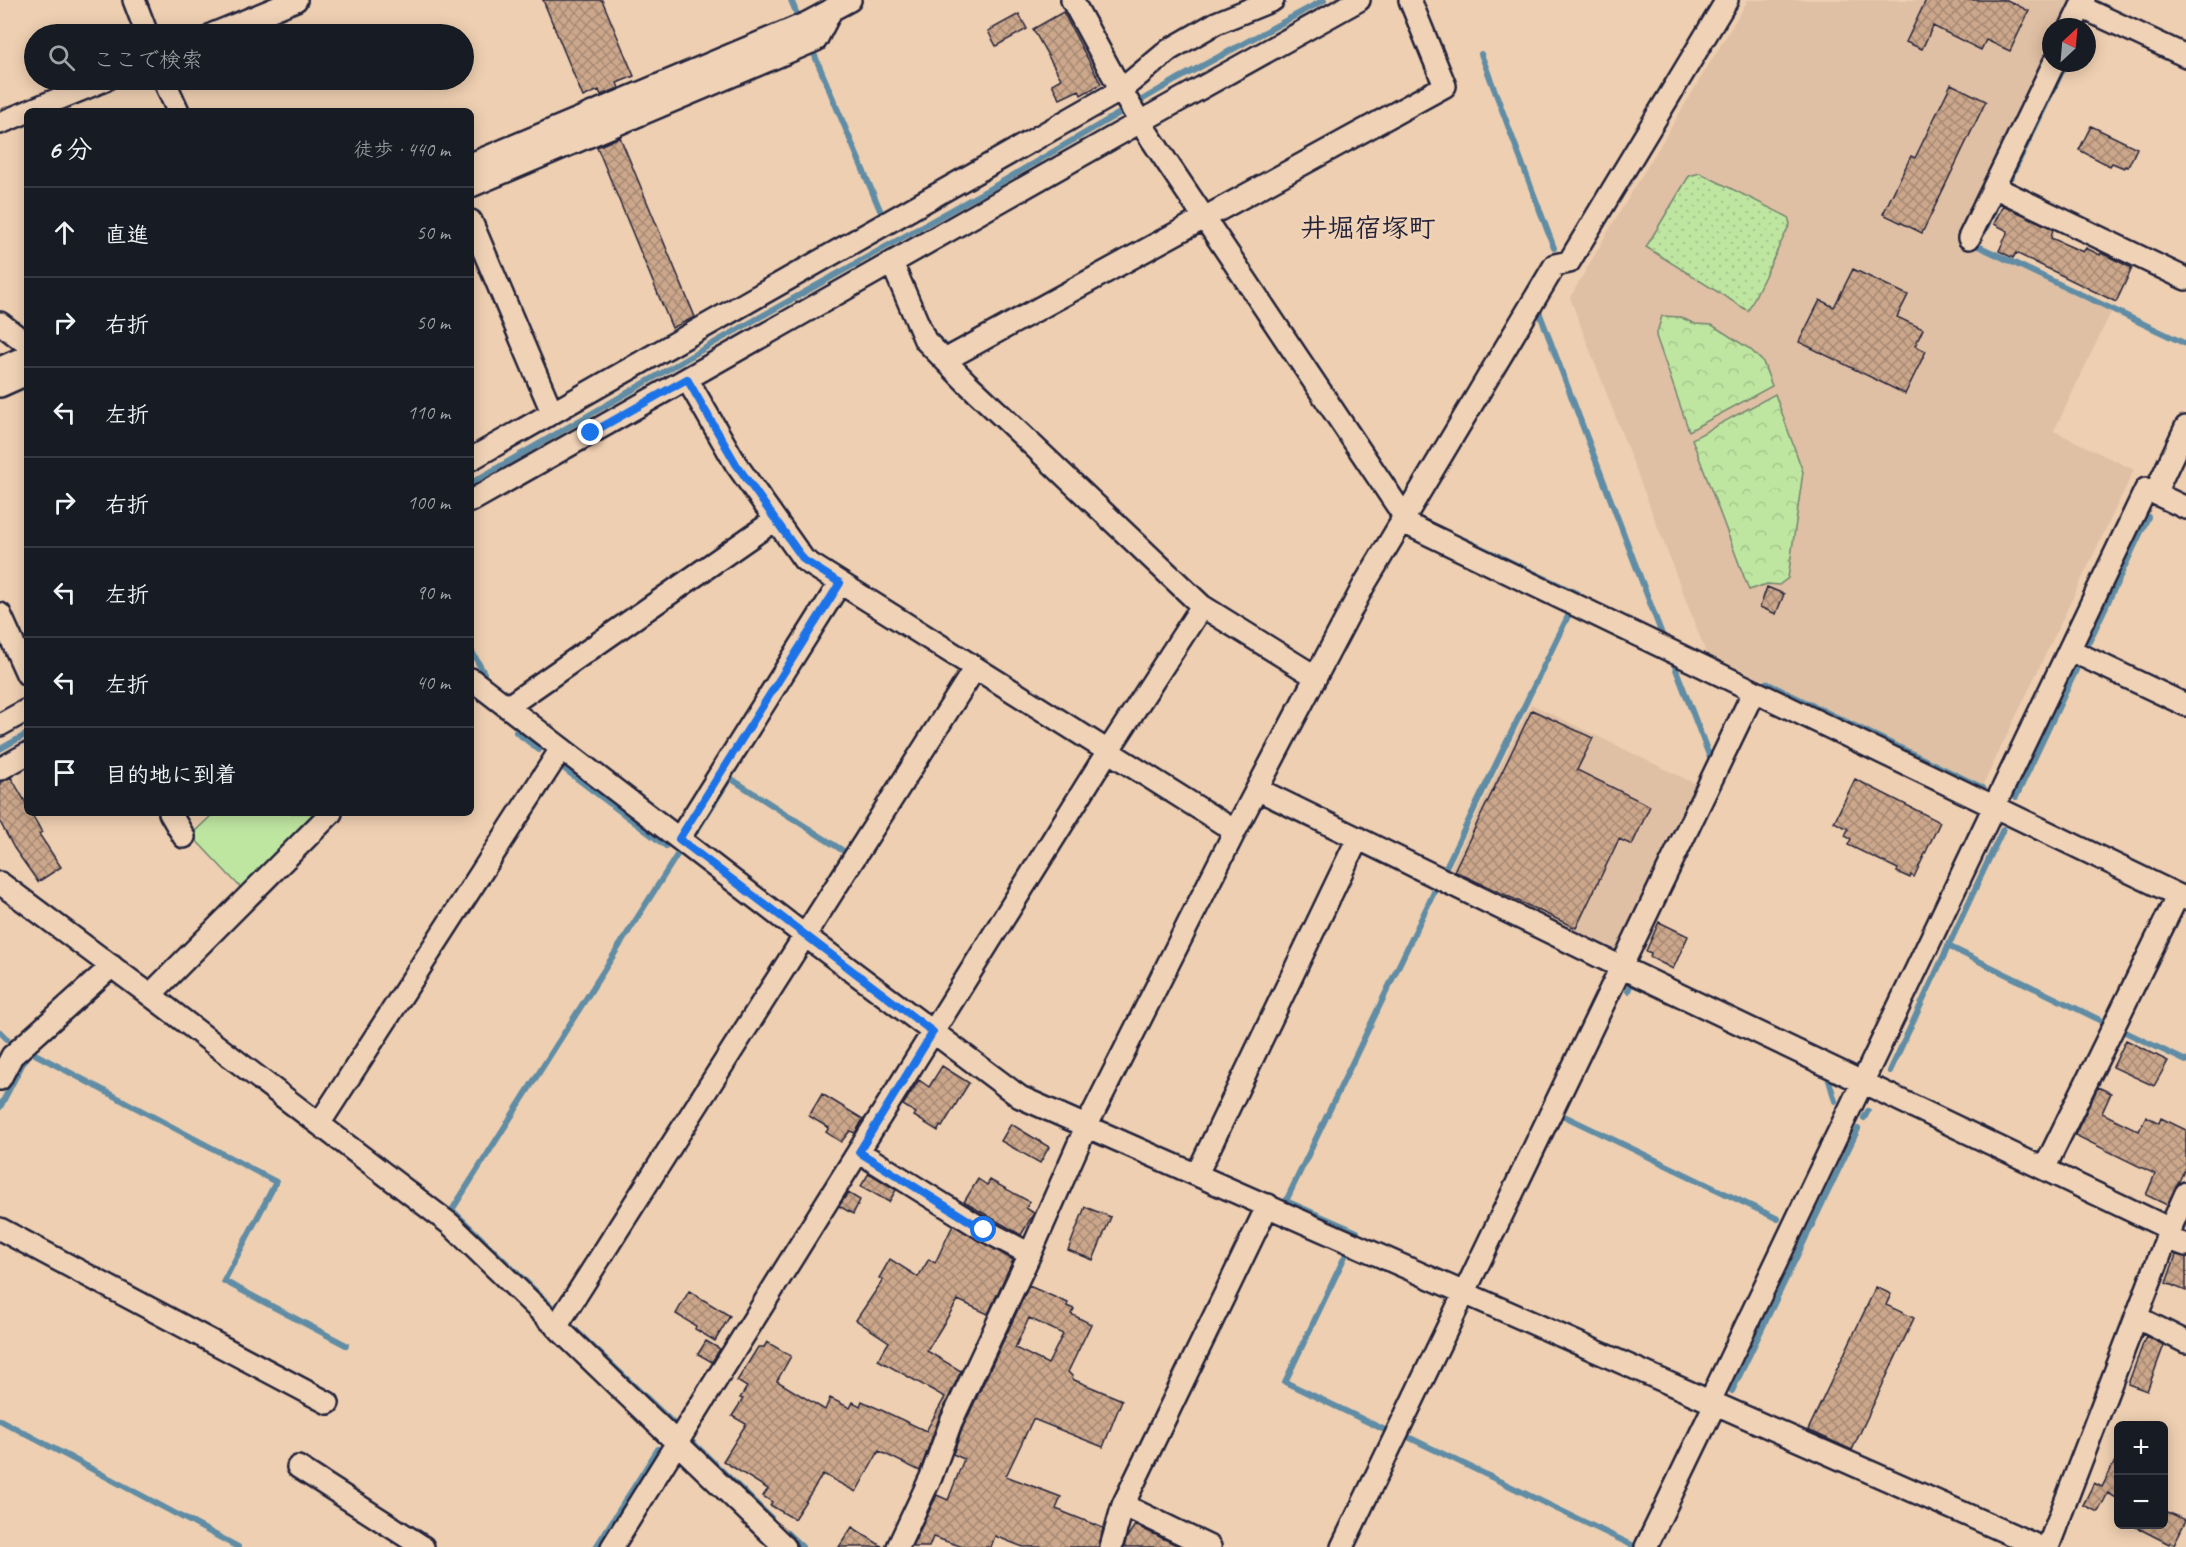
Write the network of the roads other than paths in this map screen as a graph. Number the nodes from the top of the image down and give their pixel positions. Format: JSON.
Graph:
{"nodes":[{"id":1,"x":134,"y":0,"type":"edge"},
{"id":2,"x":296,"y":0,"type":"edge"},
{"id":3,"x":1072,"y":0,"type":"edge"},
{"id":4,"x":1273,"y":0,"type":"edge"},
{"id":5,"x":1359,"y":0,"type":"edge"},
{"id":6,"x":1410,"y":0,"type":"edge"},
{"id":7,"x":1727,"y":0,"type":"edge"},
{"id":8,"x":2083,"y":3,"type":"edge"},
{"id":9,"x":841,"y":5,"type":"edge"},
{"id":10,"x":2076,"y":18,"type":"edge"},
{"id":11,"x":143,"y":24,"type":"edge"},
{"id":12,"x":237,"y":24,"type":"edge"},
{"id":13,"x":2186,"y":56,"type":"edge"},
{"id":14,"x":2050,"y":72,"type":"edge"},
{"id":15,"x":80,"y":90,"type":"edge"},
{"id":16,"x":169,"y":90,"type":"edge"},
{"id":17,"x":1130,"y":106,"type":"junction"},
{"id":18,"x":35,"y":108,"type":"edge"},
{"id":19,"x":177,"y":108,"type":"edge"},
{"id":20,"x":24,"y":113,"type":"edge"},
{"id":21,"x":0,"y":123,"type":"edge"},
{"id":22,"x":534,"y":149,"type":"junction"},
{"id":23,"x":474,"y":163,"type":"edge"},
{"id":24,"x":474,"y":184,"type":"edge"},
{"id":25,"x":1994,"y":187,"type":"junction"},
{"id":26,"x":1205,"y":218,"type":"junction"},
{"id":27,"x":474,"y":228,"type":"edge"},
{"id":28,"x":1969,"y":238,"type":"dead end"},
{"id":29,"x":892,"y":263,"type":"junction"},
{"id":30,"x":2186,"y":279,"type":"edge"},
{"id":31,"x":0,"y":323,"type":"edge"},
{"id":32,"x":24,"y":342,"type":"edge"},
{"id":33,"x":24,"y":357,"type":"edge"},
{"id":34,"x":945,"y":360,"type":"junction"},
{"id":35,"x":0,"y":368,"type":"edge"},
{"id":36,"x":24,"y":375,"type":"edge"},
{"id":37,"x":687,"y":379,"type":"junction"},
{"id":38,"x":0,"y":386,"type":"edge"},
{"id":39,"x":552,"y":412,"type":"junction"},
{"id":40,"x":2186,"y":427,"type":"edge"},
{"id":41,"x":474,"y":457,"type":"edge"},
{"id":42,"x":2155,"y":493,"type":"junction"},
{"id":43,"x":474,"y":499,"type":"edge"},
{"id":44,"x":2186,"y":508,"type":"edge"},
{"id":45,"x":1402,"y":518,"type":"junction"},
{"id":46,"x":776,"y":520,"type":"junction"},
{"id":47,"x":840,"y":583,"type":"junction"},
{"id":48,"x":1202,"y":606,"type":"junction"},
{"id":49,"x":1,"y":617,"type":"edge"},
{"id":50,"x":2070,"y":650,"type":"junction"},
{"id":51,"x":24,"y":667,"type":"edge"},
{"id":52,"x":975,"y":668,"type":"junction"},
{"id":53,"x":1316,"y":677,"type":"junction"},
{"id":54,"x":474,"y":681,"type":"edge"},
{"id":55,"x":1754,"y":691,"type":"junction"},
{"id":56,"x":2186,"y":705,"type":"edge"},
{"id":57,"x":507,"y":707,"type":"junction"},
{"id":58,"x":24,"y":712,"type":"edge"},
{"id":59,"x":0,"y":725,"type":"edge"},
{"id":60,"x":561,"y":748,"type":"junction"},
{"id":61,"x":1108,"y":751,"type":"junction"},
{"id":62,"x":24,"y":756,"type":"edge"},
{"id":63,"x":0,"y":769,"type":"edge"},
{"id":64,"x":1257,"y":789,"type":"junction"},
{"id":65,"x":1995,"y":807,"type":"junction"},
{"id":66,"x":172,"y":816,"type":"edge"},
{"id":67,"x":328,"y":816,"type":"edge"},
{"id":68,"x":1235,"y":831,"type":"junction"},
{"id":69,"x":184,"y":837,"type":"dead end"},
{"id":70,"x":1358,"y":838,"type":"junction"},
{"id":71,"x":679,"y":839,"type":"junction"},
{"id":72,"x":0,"y":883,"type":"edge"},
{"id":73,"x":2182,"y":897,"type":"edge"},
{"id":74,"x":804,"y":935,"type":"junction"},
{"id":75,"x":112,"y":966,"type":"junction"},
{"id":76,"x":1621,"y":967,"type":"junction"},
{"id":77,"x":150,"y":995,"type":"junction"},
{"id":78,"x":933,"y":1032,"type":"junction"},
{"id":79,"x":6,"y":1050,"type":"edge"},
{"id":80,"x":0,"y":1079,"type":"edge"},
{"id":81,"x":1863,"y":1083,"type":"junction"},
{"id":82,"x":319,"y":1124,"type":"junction"},
{"id":83,"x":1087,"y":1125,"type":"junction"},
{"id":84,"x":859,"y":1152,"type":"junction"},
{"id":85,"x":2044,"y":1169,"type":"junction"},
{"id":86,"x":1197,"y":1174,"type":"junction"},
{"id":87,"x":2186,"y":1194,"type":"edge"},
{"id":88,"x":1268,"y":1205,"type":"junction"},
{"id":89,"x":0,"y":1228,"type":"edge"},
{"id":90,"x":2168,"y":1234,"type":"junction"},
{"id":91,"x":2186,"y":1245,"type":"edge"},
{"id":92,"x":1030,"y":1254,"type":"junction"},
{"id":93,"x":1464,"y":1293,"type":"junction"},
{"id":94,"x":2136,"y":1317,"type":"junction"},
{"id":95,"x":556,"y":1327,"type":"junction"},
{"id":96,"x":2186,"y":1342,"type":"edge"},
{"id":97,"x":328,"y":1403,"type":"dead end"},
{"id":98,"x":1713,"y":1403,"type":"junction"},
{"id":99,"x":677,"y":1443,"type":"junction"},
{"id":100,"x":298,"y":1467,"type":"dead end"},
{"id":101,"x":1123,"y":1505,"type":"junction"},
{"id":102,"x":423,"y":1547,"type":"edge"},
{"id":103,"x":612,"y":1547,"type":"edge"},
{"id":104,"x":785,"y":1547,"type":"edge"},
{"id":105,"x":898,"y":1547,"type":"edge"},
{"id":106,"x":1111,"y":1547,"type":"edge"},
{"id":107,"x":1210,"y":1547,"type":"edge"},
{"id":108,"x":1342,"y":1547,"type":"edge"},
{"id":109,"x":1646,"y":1547,"type":"edge"},
{"id":110,"x":2041,"y":1547,"type":"edge"}],
"edges":[{"from":1,"to":11,"type":"street"},
{"from":2,"to":12,"type":"street"},
{"from":3,"to":17,"type":"street"},
{"from":4,"to":17,"type":"street"},
{"from":5,"to":17,"type":"street"},
{"from":6,"to":26,"type":"street"},
{"from":7,"to":45,"type":"street"},
{"from":8,"to":10,"type":"street"},
{"from":8,"to":13,"type":"street"},
{"from":9,"to":22,"type":"street"},
{"from":14,"to":25,"type":"street"},
{"from":15,"to":18,"type":"street"},
{"from":16,"to":19,"type":"street"},
{"from":17,"to":26,"type":"street"},
{"from":17,"to":29,"type":"street"},
{"from":17,"to":39,"type":"street"},
{"from":20,"to":21,"type":"street"},
{"from":22,"to":23,"type":"street"},
{"from":22,"to":24,"type":"street"},
{"from":25,"to":28,"type":"street"},
{"from":25,"to":30,"type":"street"},
{"from":26,"to":34,"type":"street"},
{"from":26,"to":45,"type":"street"},
{"from":27,"to":39,"type":"street"},
{"from":29,"to":34,"type":"street"},
{"from":29,"to":37,"type":"street"},
{"from":31,"to":32,"type":"street"},
{"from":33,"to":35,"type":"street"},
{"from":34,"to":48,"type":"street"},
{"from":36,"to":38,"type":"street"},
{"from":37,"to":43,"type":"street"},
{"from":37,"to":46,"type":"street"},
{"from":39,"to":41,"type":"street"},
{"from":40,"to":42,"type":"street"},
{"from":42,"to":44,"type":"street"},
{"from":42,"to":50,"type":"street"},
{"from":45,"to":53,"type":"street"},
{"from":45,"to":55,"type":"street"},
{"from":46,"to":47,"type":"street"},
{"from":46,"to":57,"type":"street"},
{"from":47,"to":52,"type":"street"},
{"from":47,"to":71,"type":"street"},
{"from":48,"to":53,"type":"street"},
{"from":48,"to":61,"type":"street"},
{"from":49,"to":51,"type":"street"},
{"from":50,"to":56,"type":"street"},
{"from":50,"to":65,"type":"street"},
{"from":52,"to":61,"type":"street"},
{"from":52,"to":74,"type":"street"},
{"from":53,"to":64,"type":"street"},
{"from":54,"to":57,"type":"street"},
{"from":55,"to":65,"type":"street"},
{"from":55,"to":76,"type":"street"},
{"from":57,"to":60,"type":"street"},
{"from":58,"to":59,"type":"street"},
{"from":60,"to":71,"type":"street"},
{"from":60,"to":82,"type":"street"},
{"from":61,"to":68,"type":"street"},
{"from":61,"to":78,"type":"street"},
{"from":62,"to":63,"type":"street"},
{"from":64,"to":68,"type":"street"},
{"from":64,"to":70,"type":"street"},
{"from":65,"to":73,"type":"street"},
{"from":65,"to":81,"type":"street"},
{"from":66,"to":69,"type":"street"},
{"from":67,"to":77,"type":"street"},
{"from":68,"to":83,"type":"street"},
{"from":70,"to":76,"type":"street"},
{"from":70,"to":86,"type":"street"},
{"from":71,"to":74,"type":"street"},
{"from":72,"to":75,"type":"street"},
{"from":73,"to":85,"type":"street"},
{"from":74,"to":78,"type":"street"},
{"from":74,"to":95,"type":"street"},
{"from":75,"to":77,"type":"street"},
{"from":75,"to":79,"type":"street"},
{"from":76,"to":81,"type":"street"},
{"from":76,"to":93,"type":"street"},
{"from":77,"to":82,"type":"street"},
{"from":78,"to":83,"type":"street"},
{"from":78,"to":84,"type":"street"},
{"from":79,"to":80,"type":"street"},
{"from":81,"to":85,"type":"street"},
{"from":81,"to":98,"type":"street"},
{"from":82,"to":95,"type":"street"},
{"from":83,"to":86,"type":"street"},
{"from":83,"to":92,"type":"street"},
{"from":84,"to":92,"type":"street"},
{"from":84,"to":99,"type":"street"},
{"from":85,"to":90,"type":"street"},
{"from":86,"to":88,"type":"street"},
{"from":87,"to":90,"type":"street"},
{"from":88,"to":93,"type":"street"},
{"from":88,"to":101,"type":"street"},
{"from":89,"to":97,"type":"street"},
{"from":90,"to":91,"type":"street"},
{"from":90,"to":94,"type":"street"},
{"from":92,"to":105,"type":"street"},
{"from":93,"to":98,"type":"street"},
{"from":93,"to":108,"type":"street"},
{"from":94,"to":96,"type":"street"},
{"from":94,"to":110,"type":"street"},
{"from":95,"to":99,"type":"street"},
{"from":98,"to":109,"type":"street"},
{"from":98,"to":110,"type":"street"},
{"from":99,"to":103,"type":"street"},
{"from":99,"to":104,"type":"street"},
{"from":100,"to":102,"type":"street"},
{"from":101,"to":106,"type":"street"},
{"from":101,"to":107,"type":"street"}]}
